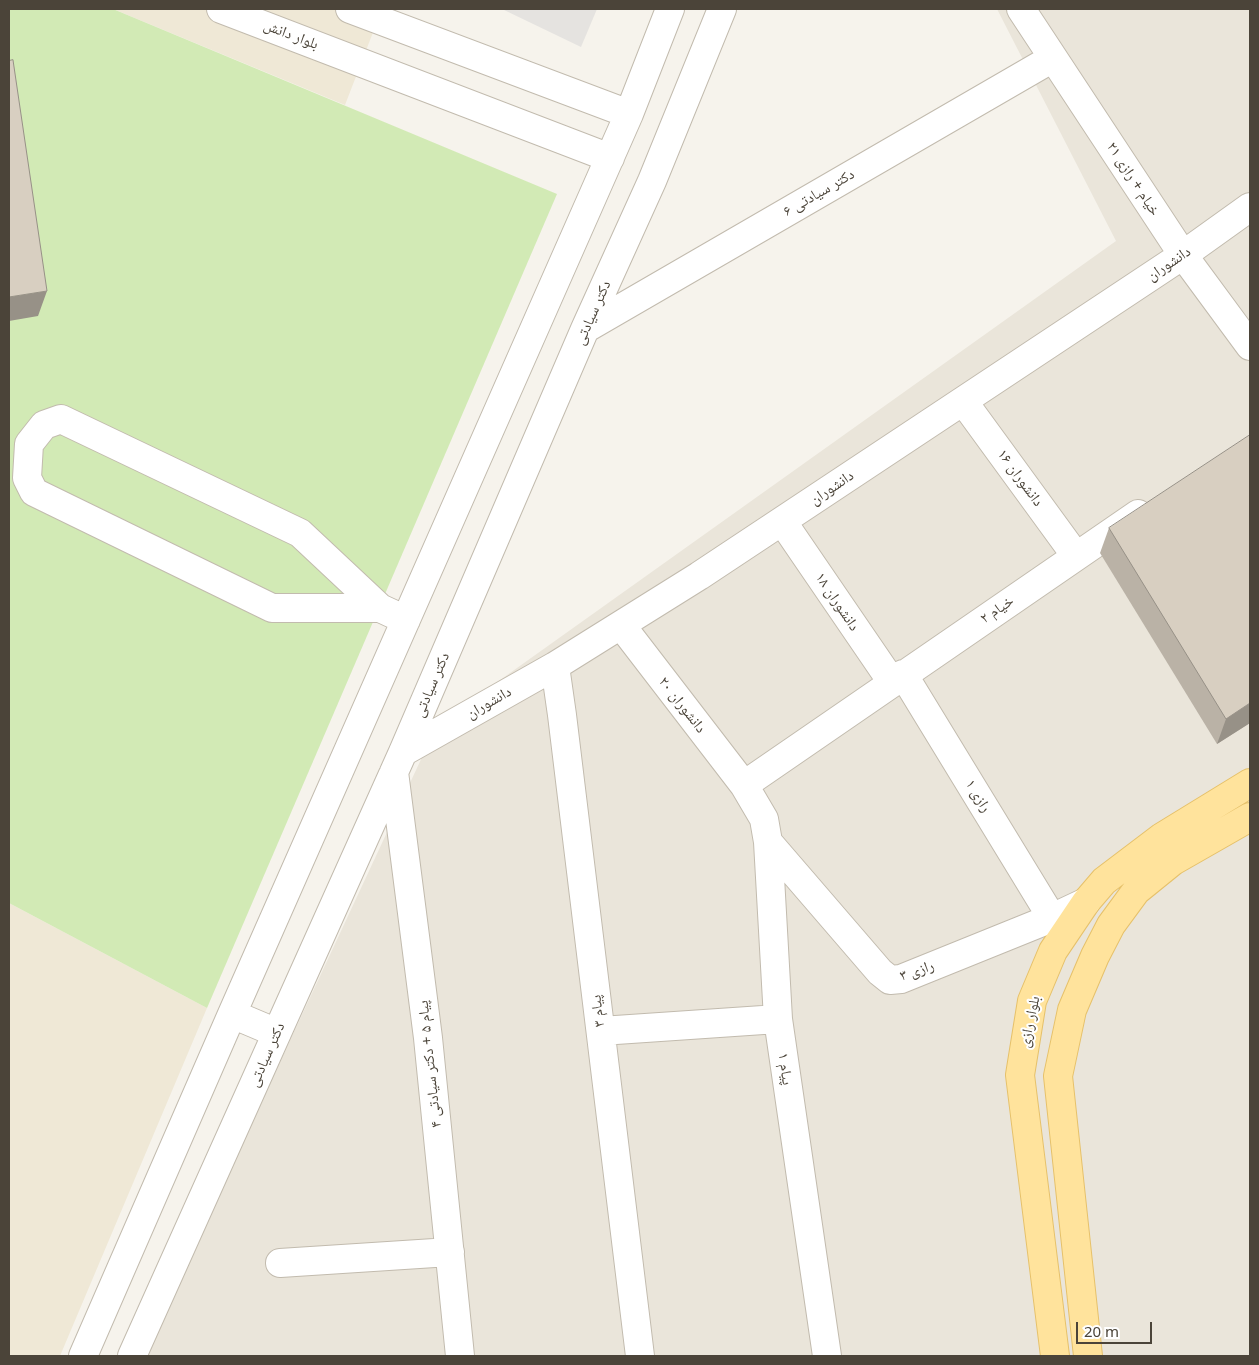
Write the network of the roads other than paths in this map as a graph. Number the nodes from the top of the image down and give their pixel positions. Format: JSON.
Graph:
{"nodes":[{"id":1,"x":221,"y":9,"type":"edge"},
{"id":2,"x":350,"y":9,"type":"edge"},
{"id":3,"x":670,"y":9,"type":"edge"},
{"id":4,"x":722,"y":9,"type":"edge"},
{"id":5,"x":1021,"y":9,"type":"edge"},
{"id":6,"x":1053,"y":58,"type":"junction"},
{"id":7,"x":629,"y":114,"type":"junction"},
{"id":8,"x":610,"y":158,"type":"junction"},
{"id":9,"x":1250,"y":207,"type":"edge"},
{"id":10,"x":1183,"y":255,"type":"junction"},
{"id":11,"x":585,"y":329,"type":"junction"},
{"id":12,"x":1250,"y":346,"type":"edge"},
{"id":13,"x":963,"y":401,"type":"junction"},
{"id":14,"x":1155,"y":502,"type":"edge"},
{"id":15,"x":782,"y":521,"type":"junction"},
{"id":16,"x":1076,"y":556,"type":"junction"},
{"id":17,"x":380,"y":608,"type":"junction"},
{"id":18,"x":406,"y":620,"type":"junction"},
{"id":19,"x":620,"y":625,"type":"junction"},
{"id":20,"x":555,"y":666,"type":"junction"},
{"id":21,"x":897,"y":678,"type":"junction"},
{"id":22,"x":399,"y":762,"type":"junction"},
{"id":23,"x":1250,"y":783,"type":"edge"},
{"id":24,"x":744,"y":785,"type":"junction"},
{"id":25,"x":1250,"y":817,"type":"edge"},
{"id":26,"x":768,"y":842,"type":"junction"},
{"id":27,"x":1086,"y":902,"type":"junction"},
{"id":28,"x":1052,"y":918,"type":"junction"},
{"id":29,"x":232,"y":1014,"type":"junction"},
{"id":30,"x":778,"y":1019,"type":"junction"},
{"id":31,"x":601,"y":1031,"type":"junction"},
{"id":32,"x":277,"y":1033,"type":"junction"},
{"id":33,"x":450,"y":1252,"type":"junction"},
{"id":34,"x":280,"y":1263,"type":"dead end"},
{"id":35,"x":83,"y":1356,"type":"edge"},
{"id":36,"x":132,"y":1356,"type":"edge"},
{"id":37,"x":460,"y":1356,"type":"edge"},
{"id":38,"x":640,"y":1356,"type":"edge"},
{"id":39,"x":827,"y":1356,"type":"edge"},
{"id":40,"x":1054,"y":1356,"type":"edge"},
{"id":41,"x":1088,"y":1356,"type":"edge"}],
"edges":[{"from":1,"to":8,"type":"street","name":"بلوار دانش"},
{"from":2,"to":7,"type":"street"},
{"from":3,"to":7,"type":"street"},
{"from":4,"to":11,"type":"street","name":"دکتر سیادتی"},
{"from":5,"to":6,"type":"street","name":"خیام + رازی ۲۱"},
{"from":6,"to":10,"type":"street","name":"خیام + رازی ۲۱"},
{"from":6,"to":11,"type":"street","name":"دکتر سیادتی ۶"},
{"from":7,"to":8,"type":"street"},
{"from":8,"to":18,"type":"street"},
{"from":9,"to":10,"type":"street","name":"دانشوران"},
{"from":10,"to":12,"type":"street","name":"خیام + رازی ۲۱"},
{"from":10,"to":13,"type":"street","name":"دانشوران"},
{"from":11,"to":22,"type":"street","name":"دکتر سیادتی"},
{"from":13,"to":15,"type":"street","name":"دانشوران"},
{"from":13,"to":16,"type":"street","name":"دانشوران ۱۶"},
{"from":14,"to":16,"type":"street","name":"خیام ۲"},
{"from":15,"to":19,"type":"street","name":"دانشوران"},
{"from":15,"to":21,"type":"street","name":"دانشوران ۱۸"},
{"from":16,"to":21,"type":"street","name":"خیام ۲"},
{"from":17,"to":17,"type":"street"},
{"from":17,"to":18,"type":"street"},
{"from":18,"to":29,"type":"street"},
{"from":19,"to":20,"type":"street","name":"دانشوران"},
{"from":19,"to":24,"type":"street","name":"دانشوران ۲۰"},
{"from":20,"to":22,"type":"street","name":"دانشوران"},
{"from":20,"to":31,"type":"street","name":"پیام ۳"},
{"from":21,"to":24,"type":"street","name":"خیام ۲"},
{"from":21,"to":28,"type":"street","name":"رازی ۱"},
{"from":22,"to":32,"type":"street","name":"دکتر سیادتی"},
{"from":22,"to":33,"type":"street","name":"پیام ۵ + دکتر سیادتی ۴"},
{"from":23,"to":27,"type":"main road","name":"بلوار رازی"},
{"from":24,"to":26,"type":"street","name":"پیام ۱"},
{"from":25,"to":41,"type":"main road"},
{"from":26,"to":28,"type":"street","name":"رازی ۳"},
{"from":26,"to":30,"type":"street","name":"پیام ۱"},
{"from":27,"to":28,"type":"street","name":"رازی ۳"},
{"from":27,"to":40,"type":"main road","name":"بلوار رازی"},
{"from":29,"to":32,"type":"street"},
{"from":29,"to":35,"type":"street"},
{"from":30,"to":31,"type":"street"},
{"from":30,"to":39,"type":"street","name":"پیام ۱"},
{"from":31,"to":38,"type":"street","name":"پیام ۳"},
{"from":32,"to":36,"type":"street","name":"دکتر سیادتی"},
{"from":33,"to":34,"type":"street"},
{"from":33,"to":37,"type":"street","name":"پیام ۵ + دکتر سیادتی ۴"}]}
